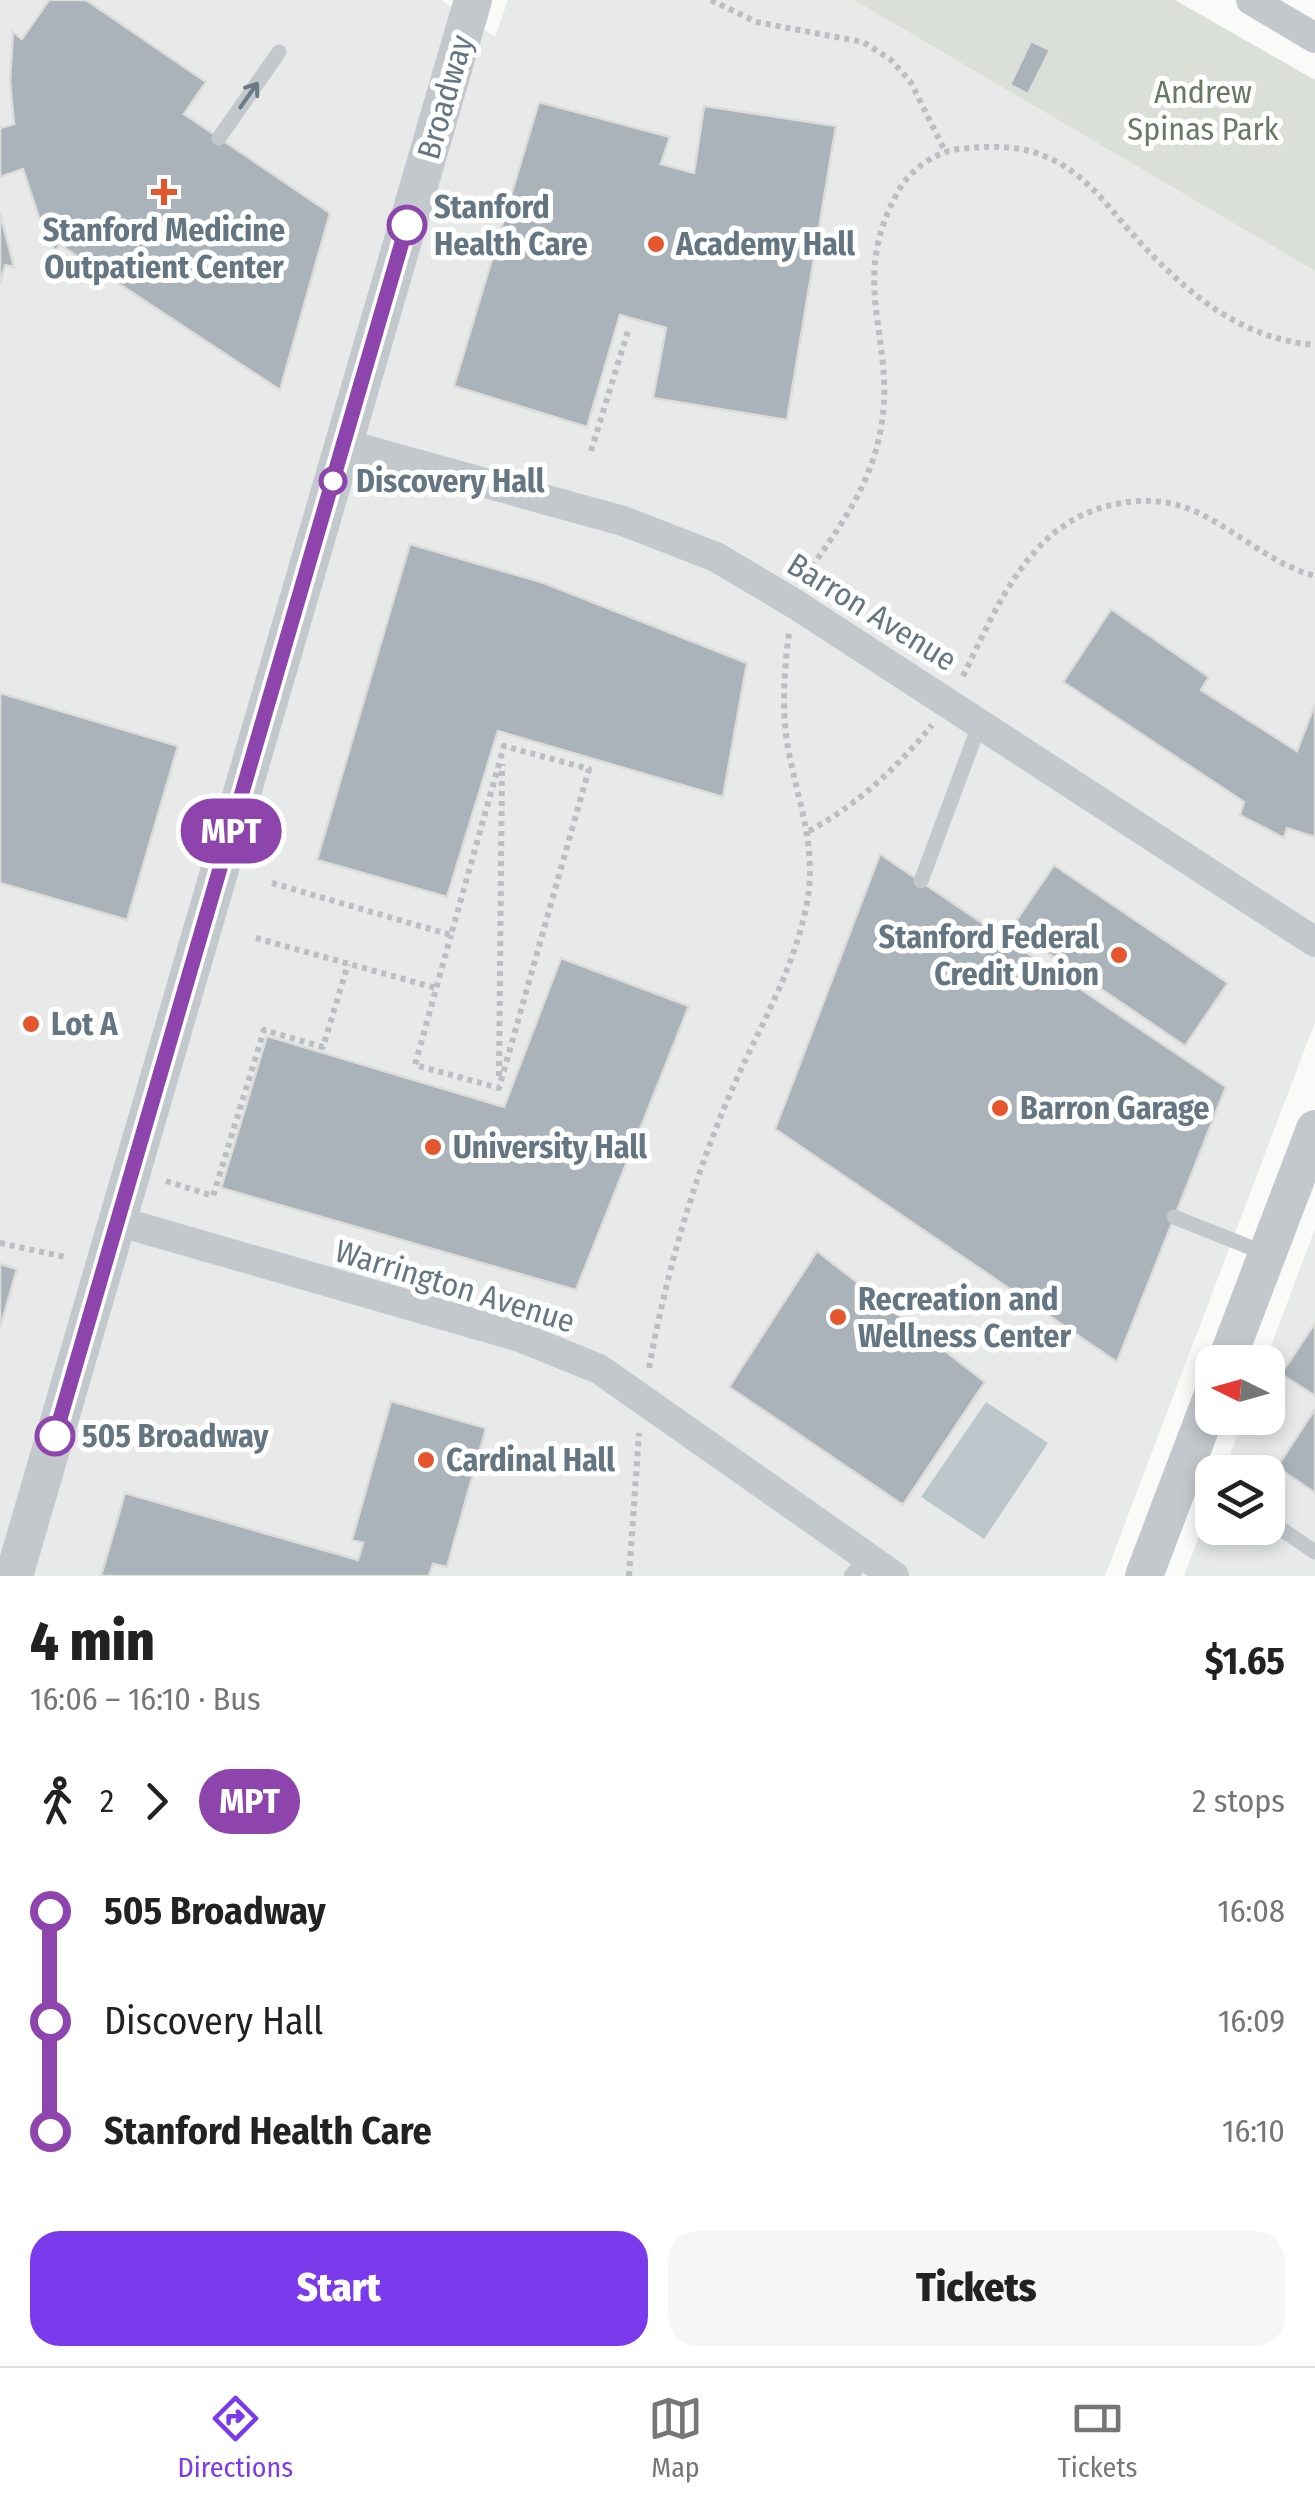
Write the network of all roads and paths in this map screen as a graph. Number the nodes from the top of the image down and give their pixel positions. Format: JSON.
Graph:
{"nodes":[{"id":1,"x":473,"y":0,"type":"edge"},
{"id":2,"x":711,"y":0,"type":"edge"},
{"id":3,"x":1251,"y":0,"type":"edge"},
{"id":4,"x":1315,"y":38,"type":"edge"},
{"id":5,"x":279,"y":52,"type":"dead end"},
{"id":6,"x":219,"y":138,"type":"dead end"},
{"id":7,"x":945,"y":151,"type":"junction"},
{"id":8,"x":628,"y":331,"type":"dead end"},
{"id":9,"x":1315,"y":345,"type":"edge"},
{"id":10,"x":344,"y":444,"type":"junction"},
{"id":11,"x":591,"y":452,"type":"dead end"},
{"id":12,"x":1315,"y":576,"type":"edge"},
{"id":13,"x":803,"y":579,"type":"dead end"},
{"id":14,"x":790,"y":624,"type":"dead end"},
{"id":15,"x":958,"y":686,"type":"dead end"},
{"id":16,"x":936,"y":721,"type":"dead end"},
{"id":17,"x":980,"y":723,"type":"junction"},
{"id":18,"x":502,"y":754,"type":"junction"},
{"id":19,"x":809,"y":832,"type":"junction"},
{"id":20,"x":921,"y":881,"type":"dead end"},
{"id":21,"x":272,"y":884,"type":"dead end"},
{"id":22,"x":451,"y":935,"type":"junction"},
{"id":23,"x":256,"y":938,"type":"dead end"},
{"id":24,"x":1315,"y":942,"type":"edge"},
{"id":25,"x":348,"y":964,"type":"junction"},
{"id":26,"x":436,"y":988,"type":"junction"},
{"id":27,"x":499,"y":1088,"type":"junction"},
{"id":28,"x":1315,"y":1129,"type":"edge"},
{"id":29,"x":166,"y":1181,"type":"dead end"},
{"id":30,"x":1174,"y":1217,"type":"dead end"},
{"id":31,"x":118,"y":1221,"type":"junction"},
{"id":32,"x":0,"y":1243,"type":"edge"},
{"id":33,"x":1267,"y":1254,"type":"junction"},
{"id":34,"x":64,"y":1257,"type":"dead end"},
{"id":35,"x":1232,"y":1345,"type":"edge"},
{"id":36,"x":647,"y":1379,"type":"dead end"},
{"id":37,"x":640,"y":1419,"type":"dead end"},
{"id":38,"x":1195,"y":1483,"type":"edge"},
{"id":39,"x":1285,"y":1532,"type":"edge"},
{"id":40,"x":1315,"y":1552,"type":"edge"},
{"id":41,"x":858,"y":1566,"type":"edge"},
{"id":42,"x":14,"y":1576,"type":"edge"},
{"id":43,"x":629,"y":1576,"type":"edge"},
{"id":44,"x":894,"y":1576,"type":"edge"},
{"id":45,"x":1144,"y":1576,"type":"edge"}],
"edges":[{"from":1,"to":10,"type":"street","name":"Broadway"},
{"from":2,"to":7,"type":"path"},
{"from":3,"to":4,"type":"street"},
{"from":6,"to":5,"type":"lane","one_way":true},
{"from":7,"to":9,"type":"path"},
{"from":7,"to":13,"type":"path"},
{"from":8,"to":11,"type":"path"},
{"from":10,"to":17,"type":"street","name":"Barron Avenue"},
{"from":10,"to":31,"type":"street","name":"Broadway"},
{"from":12,"to":15,"type":"path"},
{"from":14,"to":19,"type":"path"},
{"from":16,"to":19,"type":"path"},
{"from":17,"to":20,"type":"lane"},
{"from":17,"to":24,"type":"street","name":"Barron Avenue"},
{"from":18,"to":22,"type":"path"},
{"from":18,"to":27,"type":"path"},
{"from":18,"to":27,"type":"path"},
{"from":19,"to":36,"type":"path"},
{"from":21,"to":22,"type":"path"},
{"from":22,"to":26,"type":"path"},
{"from":23,"to":25,"type":"path"},
{"from":25,"to":26,"type":"path"},
{"from":25,"to":29,"type":"path"},
{"from":26,"to":27,"type":"path"},
{"from":28,"to":33,"type":"street"},
{"from":30,"to":33,"type":"lane"},
{"from":31,"to":41,"type":"street","name":"Warrington Avenue"},
{"from":31,"to":42,"type":"street","name":"Broadway"},
{"from":32,"to":34,"type":"path"},
{"from":33,"to":35,"type":"street"},
{"from":37,"to":43,"type":"path"},
{"from":38,"to":45,"type":"street"},
{"from":39,"to":40,"type":"lane"},
{"from":41,"to":44,"type":"street","name":"Warrington Avenue"}]}
